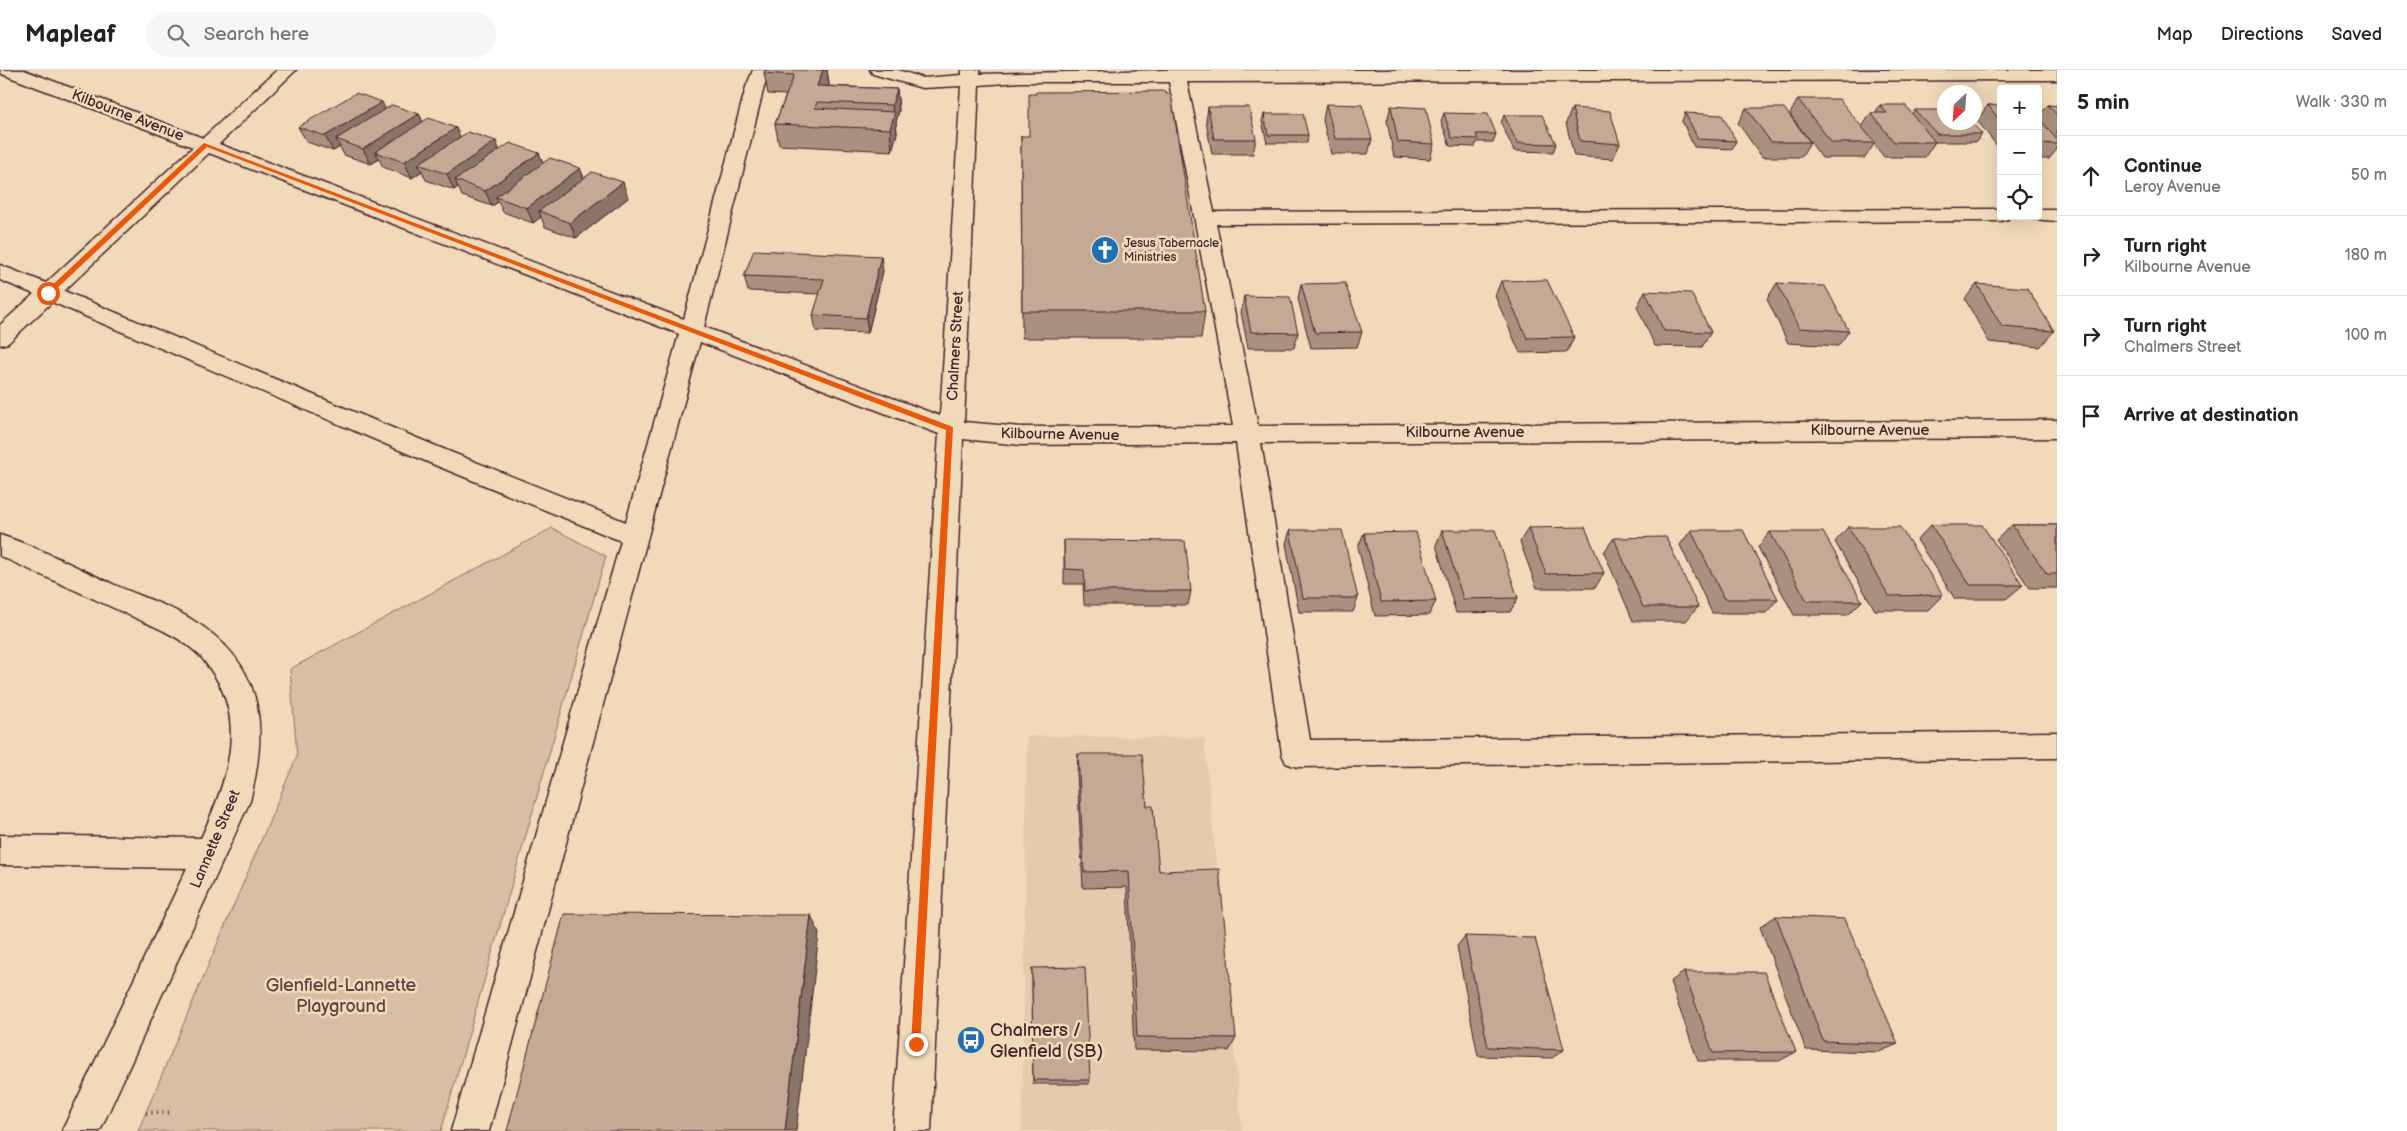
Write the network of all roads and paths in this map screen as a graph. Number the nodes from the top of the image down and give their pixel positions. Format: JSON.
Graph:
{"nodes":[{"id":1,"x":8,"y":70,"type":"edge"},
{"id":2,"x":287,"y":70,"type":"edge"},
{"id":3,"x":762,"y":70,"type":"edge"},
{"id":4,"x":879,"y":70,"type":"edge"},
{"id":5,"x":1176,"y":73,"type":"edge"},
{"id":6,"x":971,"y":75,"type":"edge"},
{"id":7,"x":2057,"y":75,"type":"edge"},
{"id":8,"x":206,"y":144,"type":"junction"},
{"id":9,"x":2057,"y":214,"type":"edge"},
{"id":10,"x":1997,"y":215,"type":"edge"},
{"id":11,"x":2042,"y":215,"type":"edge"},
{"id":12,"x":1204,"y":218,"type":"junction"},
{"id":13,"x":0,"y":272,"type":"edge"},
{"id":14,"x":48,"y":293,"type":"junction"},
{"id":15,"x":691,"y":332,"type":"junction"},
{"id":16,"x":0,"y":338,"type":"edge"},
{"id":17,"x":950,"y":429,"type":"junction"},
{"id":18,"x":2057,"y":429,"type":"edge"},
{"id":19,"x":1246,"y":433,"type":"junction"},
{"id":20,"x":635,"y":536,"type":"junction"},
{"id":21,"x":0,"y":545,"type":"edge"},
{"id":22,"x":2057,"y":745,"type":"edge"},
{"id":23,"x":0,"y":850,"type":"edge"},
{"id":24,"x":210,"y":853,"type":"junction"},
{"id":25,"x":173,"y":1112,"type":"dead end"},
{"id":26,"x":146,"y":1113,"type":"dead end"},
{"id":27,"x":81,"y":1131,"type":"edge"},
{"id":28,"x":470,"y":1131,"type":"edge"},
{"id":29,"x":912,"y":1131,"type":"edge"}],
"edges":[{"from":1,"to":8,"type":"street","name":"Kilbourne Avenue"},
{"from":2,"to":8,"type":"street"},
{"from":3,"to":15,"type":"street"},
{"from":4,"to":6,"type":"street"},
{"from":5,"to":6,"type":"street"},
{"from":5,"to":7,"type":"street"},
{"from":5,"to":12,"type":"street"},
{"from":6,"to":17,"type":"street","name":"Chalmers Street"},
{"from":8,"to":14,"type":"street"},
{"from":8,"to":15,"type":"street","name":"Kilbourne Avenue"},
{"from":9,"to":11,"type":"street"},
{"from":10,"to":12,"type":"street"},
{"from":12,"to":19,"type":"street"},
{"from":13,"to":14,"type":"street"},
{"from":14,"to":16,"type":"street"},
{"from":14,"to":20,"type":"street"},
{"from":15,"to":17,"type":"street","name":"Kilbourne Avenue"},
{"from":15,"to":20,"type":"street"},
{"from":17,"to":19,"type":"street","name":"Kilbourne Avenue"},
{"from":17,"to":29,"type":"street","name":"Chalmers Street"},
{"from":18,"to":19,"type":"street","name":"Kilbourne Avenue"},
{"from":19,"to":22,"type":"street"},
{"from":20,"to":28,"type":"street"},
{"from":21,"to":24,"type":"street","name":"Lannette Street"},
{"from":23,"to":24,"type":"street"},
{"from":24,"to":27,"type":"street","name":"Lannette Street"},
{"from":25,"to":26,"type":"path"}]}
